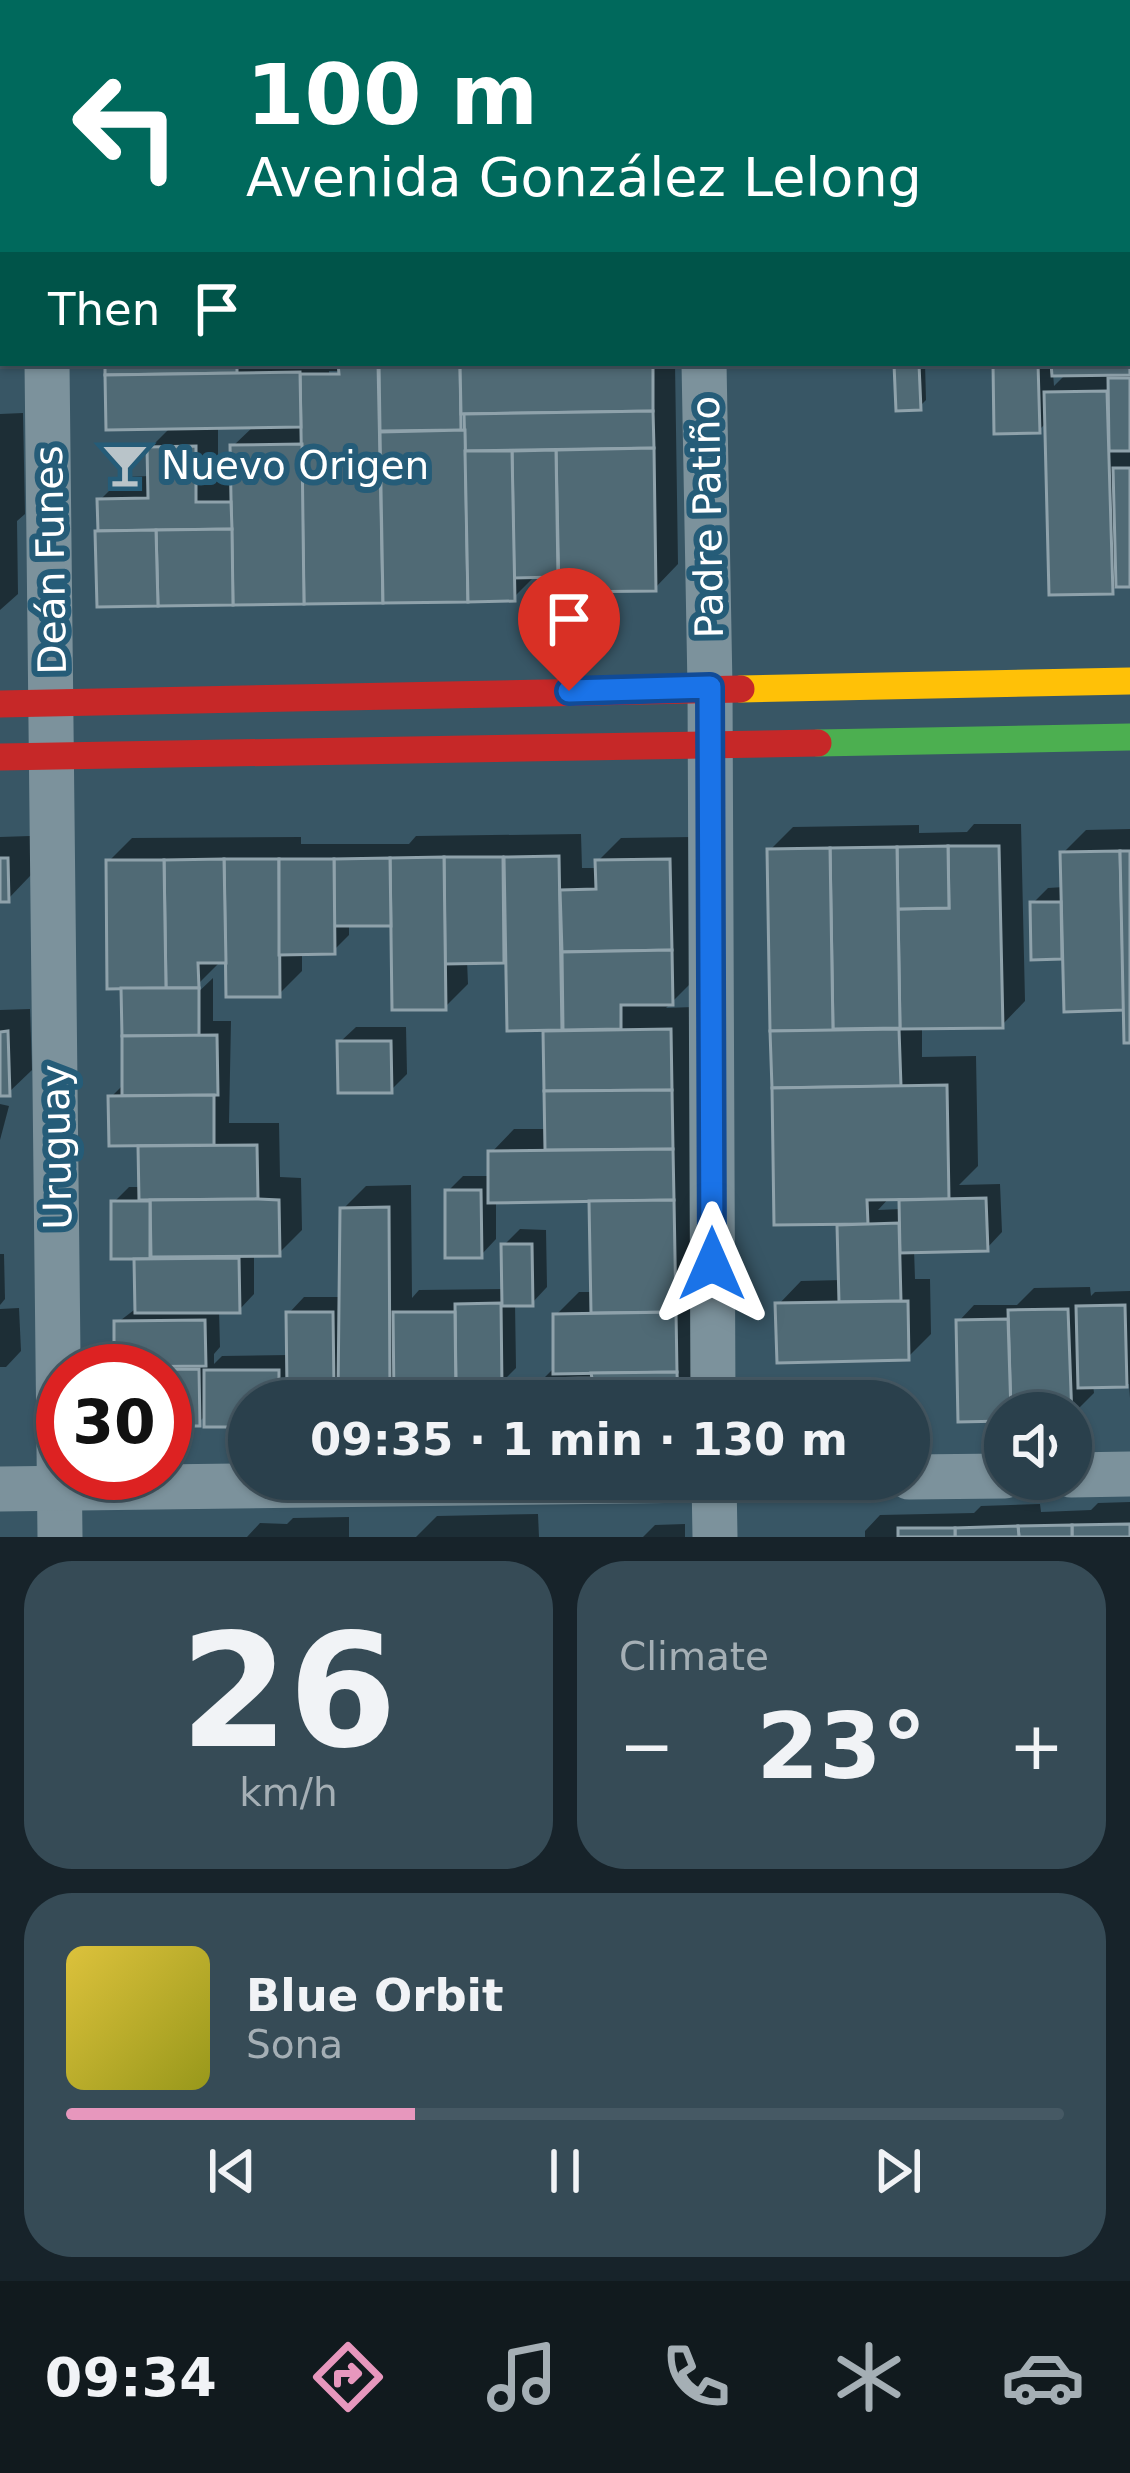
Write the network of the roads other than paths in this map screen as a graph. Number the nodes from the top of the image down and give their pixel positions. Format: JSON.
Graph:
{"nodes":[{"id":1,"x":46,"y":366,"type":"edge"},
{"id":2,"x":704,"y":366,"type":"edge"},
{"id":3,"x":1130,"y":681,"type":"edge"},
{"id":4,"x":710,"y":687,"type":"junction"},
{"id":5,"x":52,"y":703,"type":"junction"},
{"id":6,"x":0,"y":704,"type":"edge"},
{"id":7,"x":1130,"y":736,"type":"edge"},
{"id":8,"x":710,"y":743,"type":"junction"},
{"id":9,"x":52,"y":757,"type":"junction"},
{"id":10,"x":0,"y":758,"type":"edge"},
{"id":11,"x":58,"y":1344,"type":"edge"},
{"id":12,"x":713,"y":1380,"type":"edge"},
{"id":13,"x":1130,"y":1474,"type":"edge"},
{"id":14,"x":1092,"y":1475,"type":"edge"},
{"id":15,"x":984,"y":1476,"type":"edge"},
{"id":16,"x":930,"y":1477,"type":"edge"},
{"id":17,"x":228,"y":1486,"type":"edge"},
{"id":18,"x":192,"y":1487,"type":"edge"},
{"id":19,"x":0,"y":1489,"type":"edge"},
{"id":20,"x":36,"y":1489,"type":"edge"},
{"id":21,"x":59,"y":1500,"type":"edge"},
{"id":22,"x":714,"y":1500,"type":"edge"},
{"id":23,"x":60,"y":1537,"type":"edge"},
{"id":24,"x":715,"y":1537,"type":"edge"}],
"edges":[{"from":1,"to":5,"type":"street","name":"Deán Funes"},
{"from":2,"to":4,"type":"street","name":"Padre Patiño"},
{"from":3,"to":4,"type":"main road"},
{"from":4,"to":5,"type":"main road"},
{"from":4,"to":8,"type":"street","name":"Padre Patiño"},
{"from":5,"to":6,"type":"main road"},
{"from":5,"to":9,"type":"street","name":"Deán Funes"},
{"from":7,"to":8,"type":"main road"},
{"from":8,"to":9,"type":"main road"},
{"from":8,"to":12,"type":"street","name":"Padre Patiño"},
{"from":9,"to":10,"type":"main road"},
{"from":9,"to":11,"type":"street","name":"Uruguay"},
{"from":13,"to":14,"type":"street"},
{"from":15,"to":16,"type":"street"},
{"from":17,"to":18,"type":"street"},
{"from":19,"to":20,"type":"street"},
{"from":21,"to":23,"type":"street","name":"Uruguay"},
{"from":22,"to":24,"type":"street"}]}
